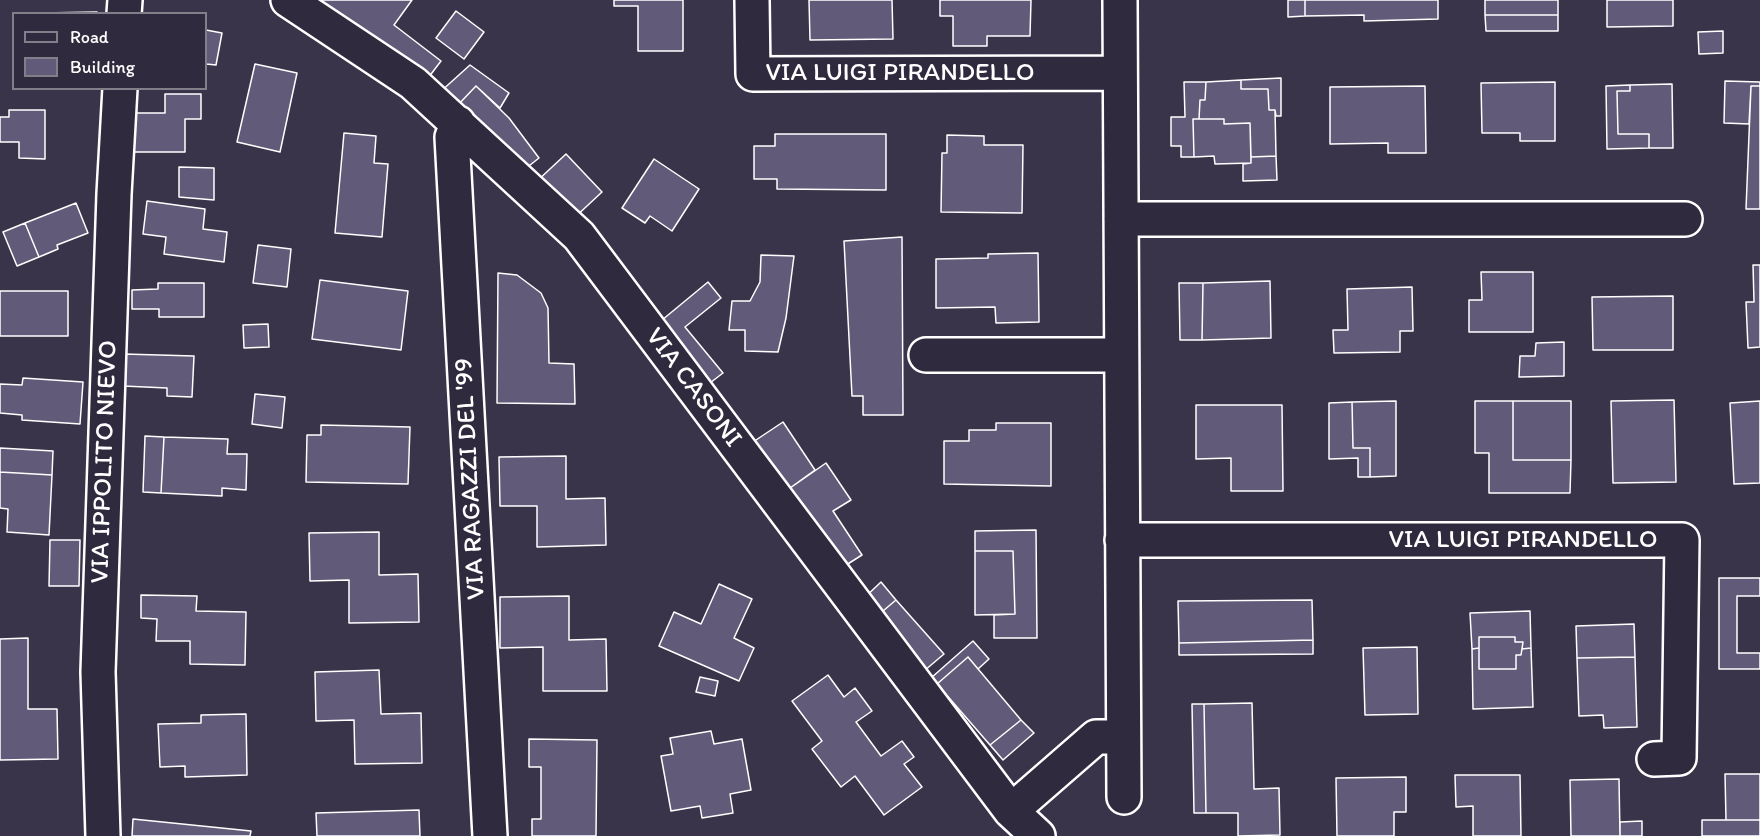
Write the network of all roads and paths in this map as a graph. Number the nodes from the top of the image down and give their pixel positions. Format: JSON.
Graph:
{"nodes":[{"id":1,"x":288,"y":0,"type":"edge"},
{"id":2,"x":752,"y":0,"type":"edge"},
{"id":3,"x":1120,"y":0,"type":"edge"},
{"id":4,"x":1120,"y":73,"type":"junction"},
{"id":5,"x":120,"y":90,"type":"edge"},
{"id":6,"x":458,"y":123,"type":"junction"},
{"id":7,"x":1121,"y":219,"type":"junction"},
{"id":8,"x":1685,"y":219,"type":"dead end"},
{"id":9,"x":926,"y":355,"type":"dead end"},
{"id":10,"x":1122,"y":355,"type":"junction"},
{"id":11,"x":1122,"y":540,"type":"junction"},
{"id":12,"x":1123,"y":737,"type":"junction"},
{"id":13,"x":1654,"y":759,"type":"dead end"},
{"id":14,"x":1124,"y":797,"type":"dead end"},
{"id":15,"x":1011,"y":811,"type":"junction"},
{"id":16,"x":103,"y":836,"type":"edge"},
{"id":17,"x":490,"y":836,"type":"edge"},
{"id":18,"x":1038,"y":836,"type":"edge"}],
"edges":[{"from":1,"to":6,"type":"street","name":"VIA CASONI"},
{"from":2,"to":4,"type":"street","name":"VIA LUIGI PIRANDELLO"},
{"from":3,"to":4,"type":"street"},
{"from":4,"to":7,"type":"street"},
{"from":5,"to":16,"type":"street","name":"VIA IPPOLITO NIEVO"},
{"from":6,"to":15,"type":"street","name":"VIA CASONI"},
{"from":6,"to":17,"type":"street","name":"VIA RAGAZZI DEL '99"},
{"from":7,"to":8,"type":"street"},
{"from":7,"to":10,"type":"street"},
{"from":9,"to":10,"type":"street"},
{"from":10,"to":11,"type":"street"},
{"from":11,"to":12,"type":"street"},
{"from":11,"to":13,"type":"street","name":"VIA LUIGI PIRANDELLO"},
{"from":12,"to":14,"type":"street"},
{"from":12,"to":15,"type":"street"},
{"from":15,"to":18,"type":"street","name":"VIA CASONI"}]}
